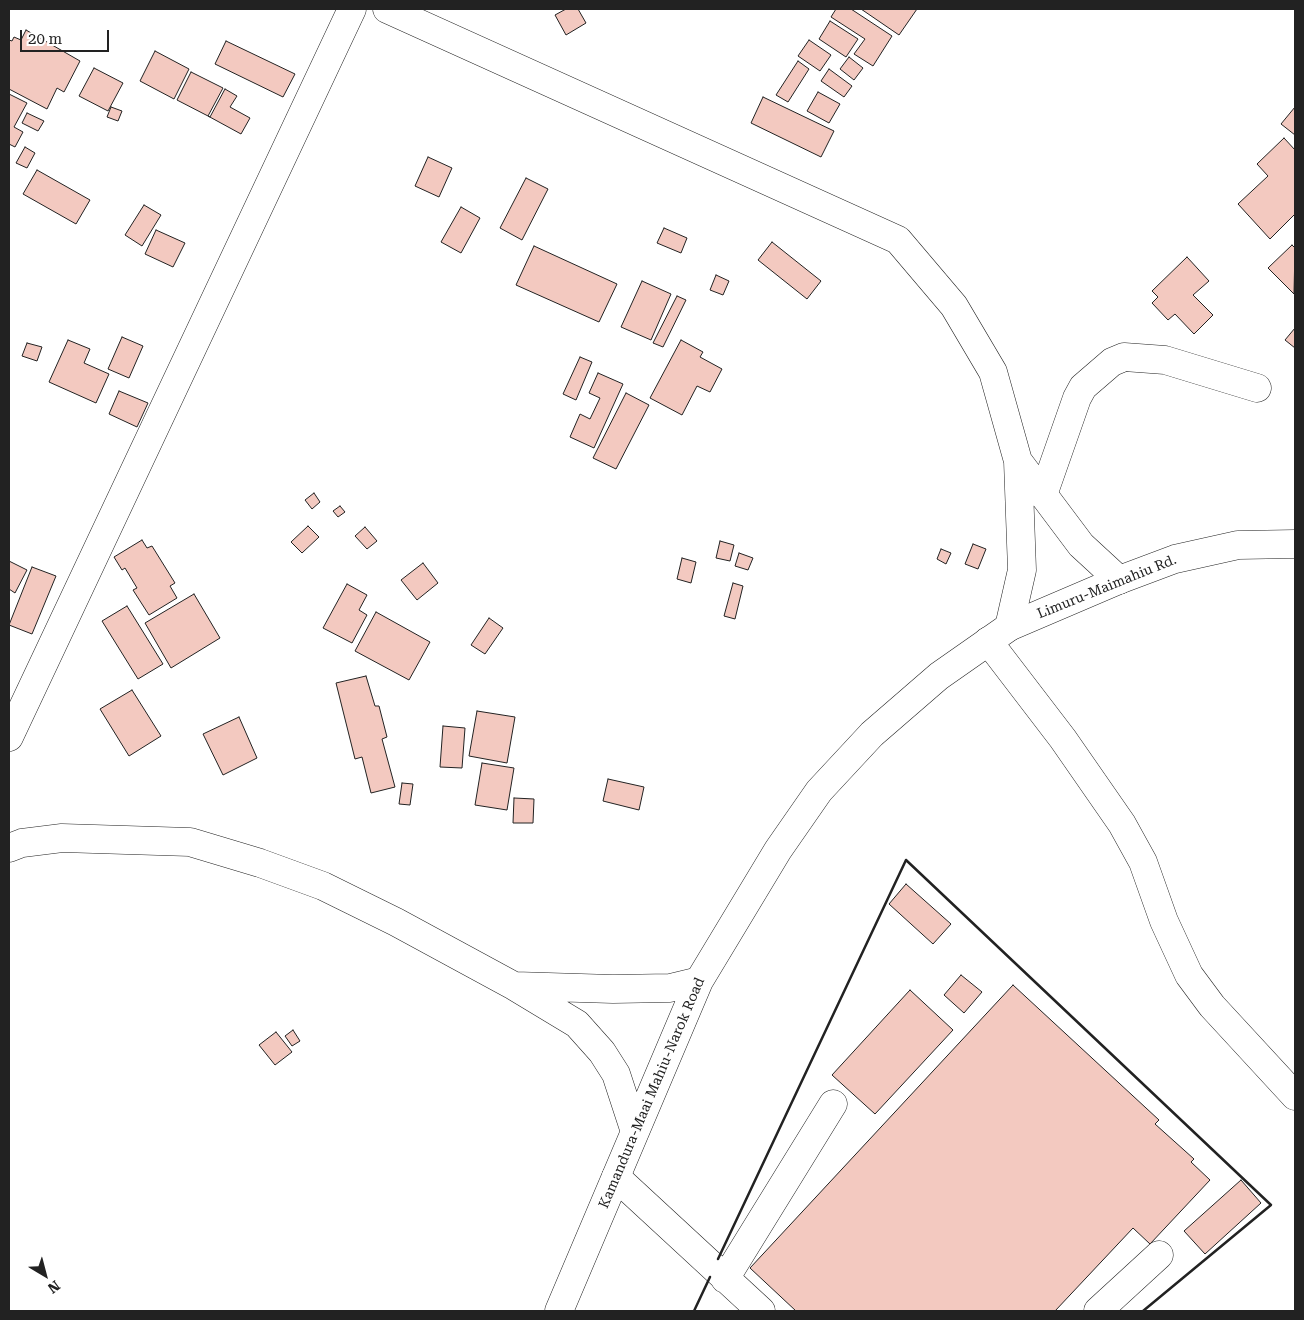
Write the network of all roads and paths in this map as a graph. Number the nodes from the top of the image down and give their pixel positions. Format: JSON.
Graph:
{"nodes":[{"id":1,"x":352,"y":9,"type":"edge"},
{"id":2,"x":387,"y":9,"type":"edge"},
{"id":3,"x":1257,"y":388,"type":"dead end"},
{"id":4,"x":1018,"y":461,"type":"junction"},
{"id":5,"x":1043,"y":495,"type":"junction"},
{"id":6,"x":1295,"y":544,"type":"edge"},
{"id":7,"x":1119,"y":580,"type":"junction"},
{"id":8,"x":998,"y":634,"type":"junction"},
{"id":9,"x":9,"y":737,"type":"edge"},
{"id":10,"x":9,"y":848,"type":"edge"},
{"id":11,"x":699,"y":981,"type":"junction"},
{"id":12,"x":514,"y":986,"type":"junction"},
{"id":13,"x":1295,"y":1096,"type":"edge"},
{"id":14,"x":833,"y":1104,"type":"dead end"},
{"id":15,"x":635,"y":1132,"type":"junction"},
{"id":16,"x":616,"y":1177,"type":"junction"},
{"id":17,"x":1159,"y":1255,"type":"dead end"},
{"id":18,"x":726,"y":1279,"type":"junction"},
{"id":19,"x":559,"y":1311,"type":"edge"},
{"id":20,"x":761,"y":1311,"type":"edge"},
{"id":21,"x":1098,"y":1311,"type":"edge"}],
"edges":[{"from":1,"to":9,"type":"main road"},
{"from":2,"to":4,"type":"main road"},
{"from":3,"to":5,"type":"main road"},
{"from":4,"to":5,"type":"main road"},
{"from":4,"to":8,"type":"main road"},
{"from":5,"to":7,"type":"main road"},
{"from":6,"to":7,"type":"main road","name":"Limuru-Maimahiu Rd."},
{"from":7,"to":8,"type":"main road","name":"Limuru-Maimahiu Rd."},
{"from":8,"to":11,"type":"main road","name":"Kamandura-Maai Mahiu-Narok Road"},
{"from":8,"to":13,"type":"main road"},
{"from":10,"to":12,"type":"main road"},
{"from":11,"to":12,"type":"main road"},
{"from":11,"to":15,"type":"main road","name":"Kamandura-Maai Mahiu-Narok Road"},
{"from":12,"to":15,"type":"main road"},
{"from":14,"to":18,"type":"main road"},
{"from":15,"to":16,"type":"main road","name":"Kamandura-Maai Mahiu-Narok Road"},
{"from":16,"to":18,"type":"main road"},
{"from":16,"to":19,"type":"main road","name":"Kamandura-Maai Mahiu-Narok Road"},
{"from":17,"to":21,"type":"main road"},
{"from":18,"to":20,"type":"main road"}]}
